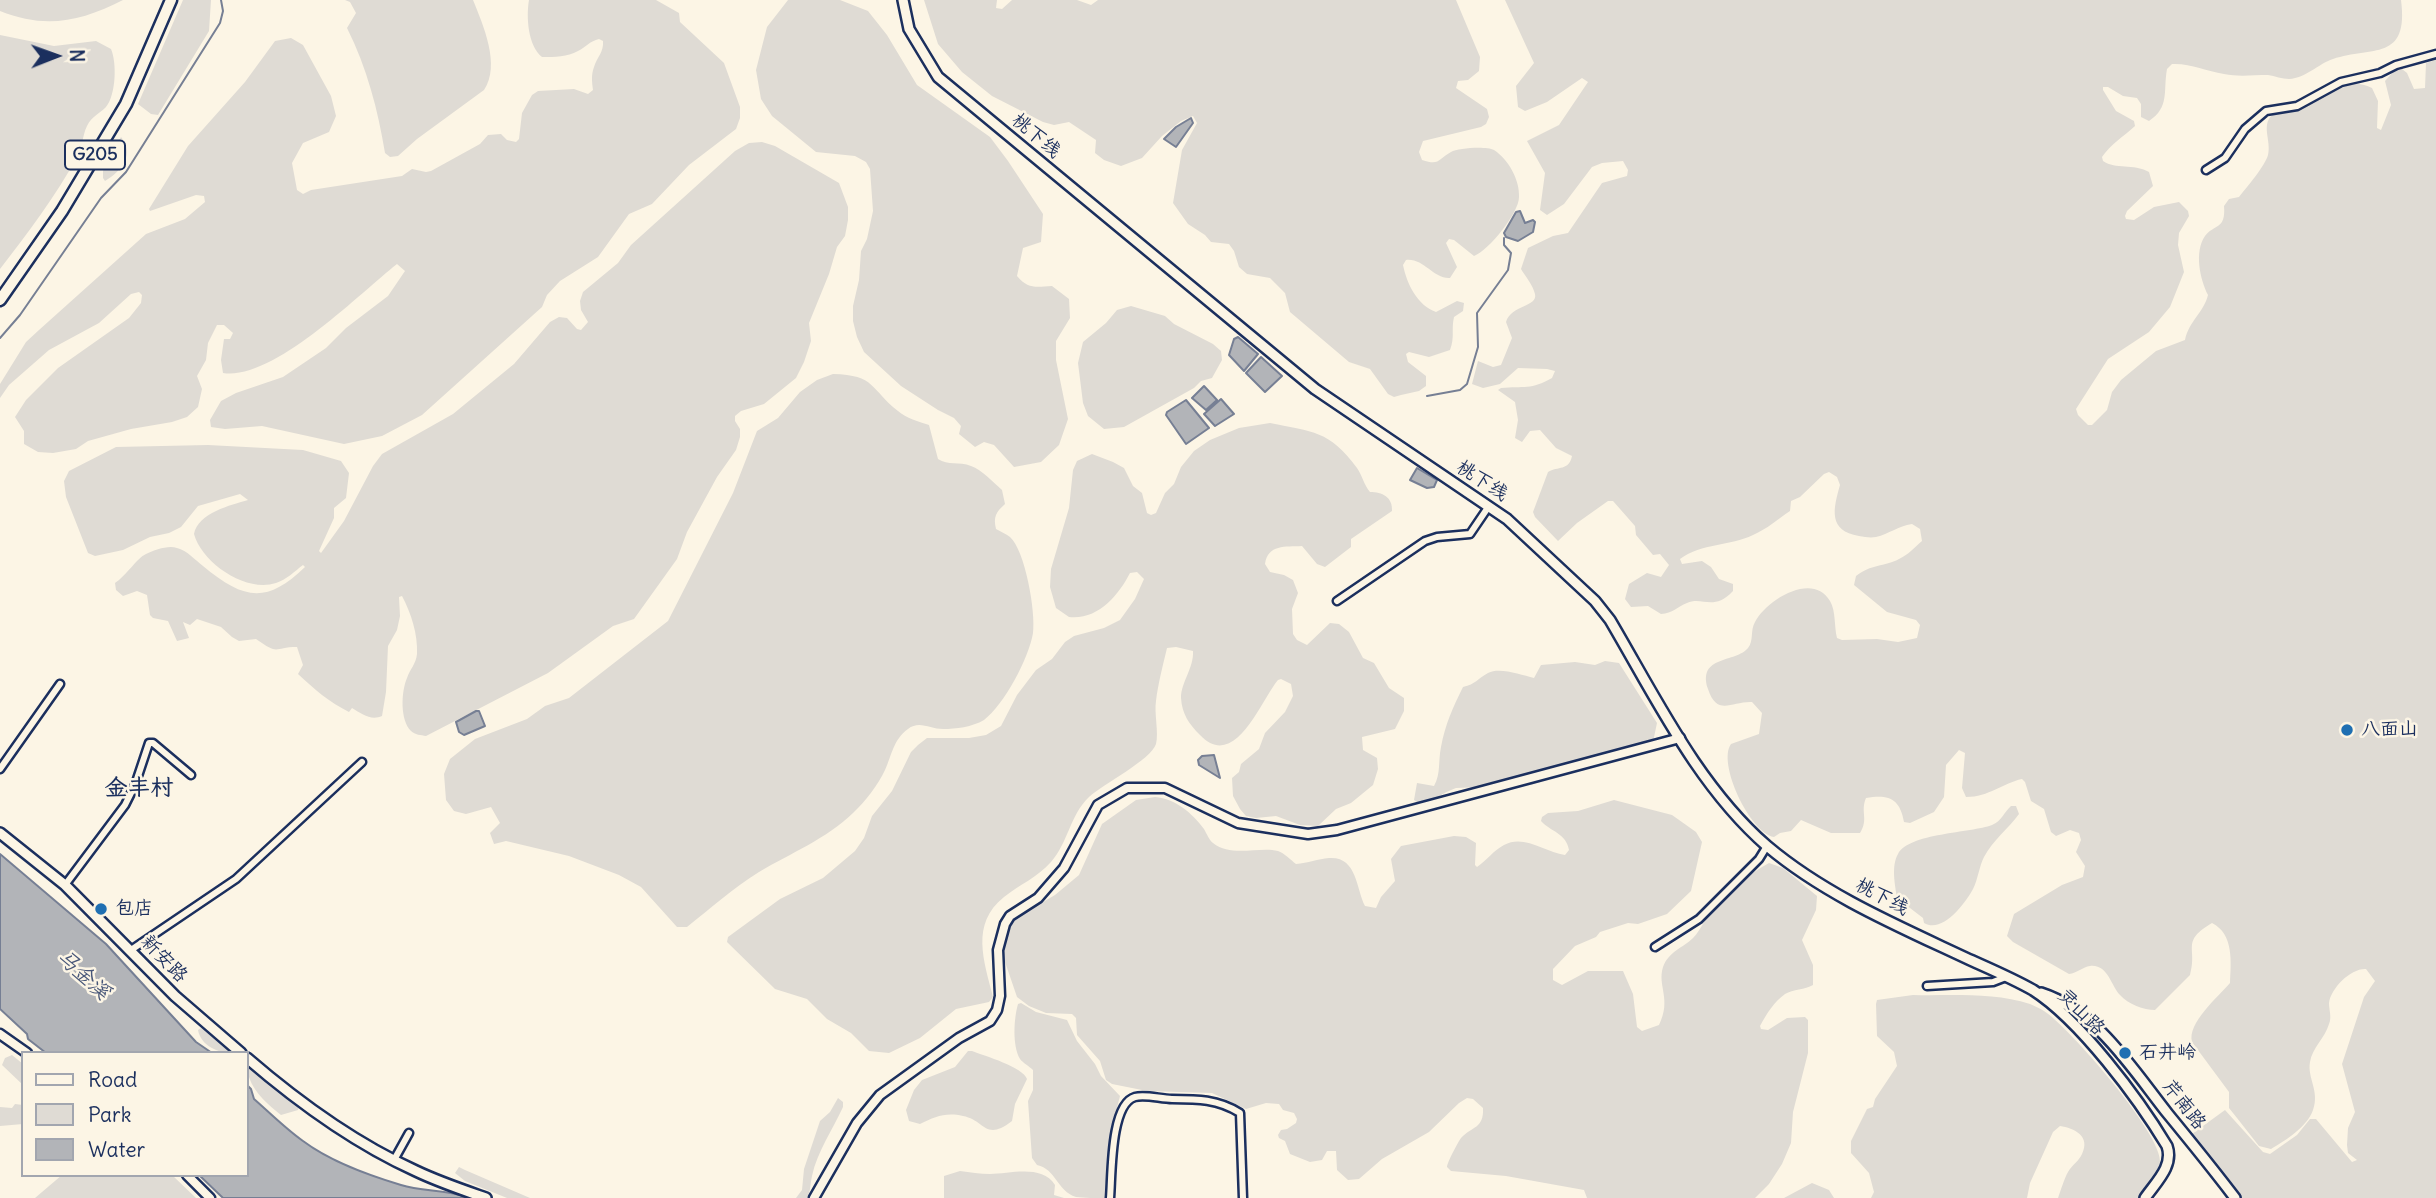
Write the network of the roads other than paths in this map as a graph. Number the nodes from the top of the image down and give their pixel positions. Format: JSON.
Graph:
{"nodes":[{"id":1,"x":171,"y":0,"type":"edge"},
{"id":2,"x":903,"y":0,"type":"edge"},
{"id":3,"x":2436,"y":54,"type":"edge"},
{"id":4,"x":2206,"y":170,"type":"dead end"},
{"id":5,"x":0,"y":300,"type":"edge"},
{"id":6,"x":1489,"y":506,"type":"junction"},
{"id":7,"x":1337,"y":601,"type":"dead end"},
{"id":8,"x":60,"y":684,"type":"dead end"},
{"id":9,"x":1680,"y":738,"type":"junction"},
{"id":10,"x":362,"y":762,"type":"dead end"},
{"id":11,"x":0,"y":769,"type":"edge"},
{"id":12,"x":191,"y":775,"type":"dead end"},
{"id":13,"x":0,"y":833,"type":"edge"},
{"id":14,"x":1767,"y":846,"type":"junction"},
{"id":15,"x":65,"y":885,"type":"junction"},
{"id":16,"x":1655,"y":947,"type":"dead end"},
{"id":17,"x":131,"y":950,"type":"junction"},
{"id":18,"x":2007,"y":977,"type":"junction"},
{"id":19,"x":1927,"y":986,"type":"dead end"},
{"id":20,"x":2033,"y":990,"type":"junction"},
{"id":21,"x":0,"y":1034,"type":"edge"},
{"id":22,"x":24,"y":1051,"type":"edge"},
{"id":23,"x":239,"y":1051,"type":"edge"},
{"id":24,"x":248,"y":1059,"type":"edge"},
{"id":25,"x":408,"y":1133,"type":"dead end"},
{"id":26,"x":394,"y":1160,"type":"junction"},
{"id":27,"x":189,"y":1177,"type":"edge"},
{"id":28,"x":210,"y":1198,"type":"edge"},
{"id":29,"x":486,"y":1198,"type":"edge"},
{"id":30,"x":814,"y":1198,"type":"edge"},
{"id":31,"x":1111,"y":1198,"type":"edge"},
{"id":32,"x":1243,"y":1198,"type":"edge"},
{"id":33,"x":2145,"y":1198,"type":"edge"},
{"id":34,"x":2235,"y":1198,"type":"edge"}],
"edges":[{"from":1,"to":5,"type":"highway","number":"G205"},
{"from":2,"to":6,"type":"main road","name":"桃下线"},
{"from":3,"to":4,"type":"street"},
{"from":6,"to":7,"type":"street"},
{"from":6,"to":9,"type":"main road","name":"桃下线"},
{"from":8,"to":11,"type":"street"},
{"from":9,"to":14,"type":"main road","name":"桃下线"},
{"from":9,"to":30,"type":"street"},
{"from":10,"to":17,"type":"street"},
{"from":12,"to":15,"type":"street"},
{"from":13,"to":15,"type":"main road","name":"新安路"},
{"from":14,"to":16,"type":"street"},
{"from":14,"to":18,"type":"main road","name":"桃下线"},
{"from":15,"to":17,"type":"main road","name":"新安路"},
{"from":17,"to":23,"type":"main road","name":"新安路"},
{"from":18,"to":19,"type":"street"},
{"from":18,"to":20,"type":"main road","name":"桃下线"},
{"from":20,"to":33,"type":"main road","name":"灵山路"},
{"from":20,"to":34,"type":"main road","name":"芹南路"},
{"from":21,"to":22,"type":"street"},
{"from":24,"to":26,"type":"main road"},
{"from":25,"to":26,"type":"street"},
{"from":26,"to":29,"type":"main road"},
{"from":27,"to":28,"type":"street"},
{"from":31,"to":32,"type":"street"}]}
